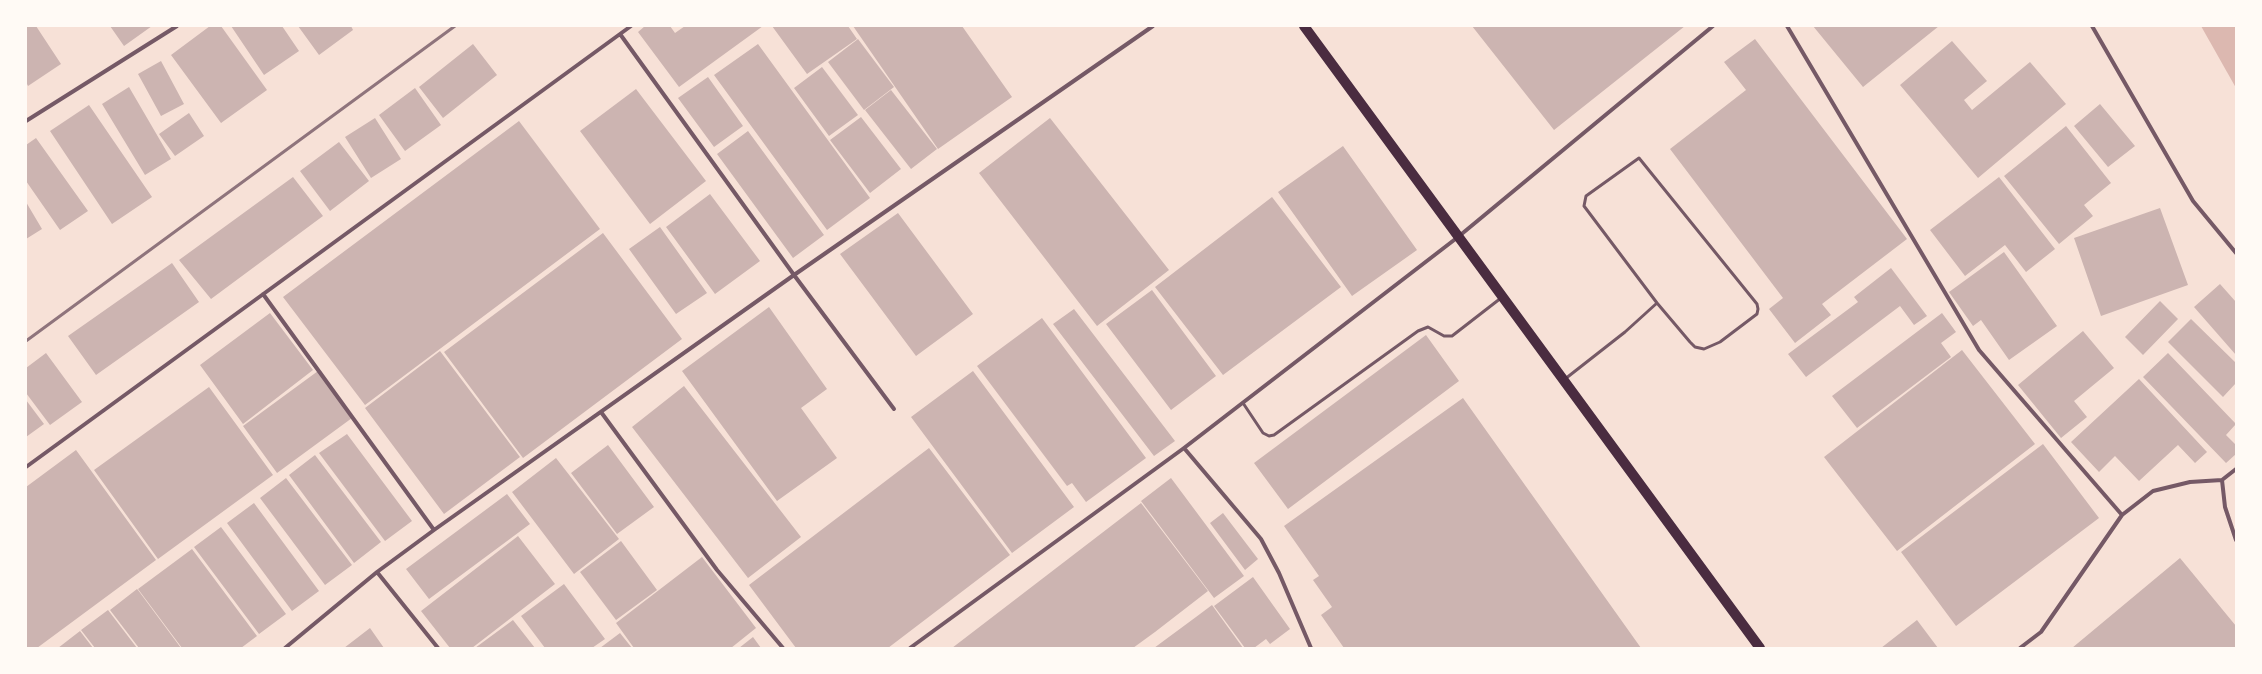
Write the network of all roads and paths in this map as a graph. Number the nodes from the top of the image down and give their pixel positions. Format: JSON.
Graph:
{"nodes":[{"id":1,"x":177,"y":26,"type":"edge"},
{"id":2,"x":631,"y":26,"type":"edge"},
{"id":3,"x":1154,"y":26,"type":"edge"},
{"id":4,"x":1304,"y":26,"type":"edge"},
{"id":5,"x":1713,"y":26,"type":"edge"},
{"id":6,"x":1787,"y":26,"type":"edge"},
{"id":7,"x":2092,"y":26,"type":"edge"},
{"id":8,"x":620,"y":34,"type":"junction"},
{"id":9,"x":26,"y":120,"type":"edge"},
{"id":10,"x":1458,"y":237,"type":"junction"},
{"id":11,"x":2236,"y":253,"type":"edge"},
{"id":12,"x":794,"y":275,"type":"junction"},
{"id":13,"x":262,"y":294,"type":"junction"},
{"id":14,"x":1503,"y":297,"type":"junction"},
{"id":15,"x":1657,"y":303,"type":"junction"},
{"id":16,"x":1563,"y":380,"type":"junction"},
{"id":17,"x":1242,"y":403,"type":"junction"},
{"id":18,"x":894,"y":409,"type":"dead end"},
{"id":19,"x":601,"y":412,"type":"junction"},
{"id":20,"x":1184,"y":448,"type":"junction"},
{"id":21,"x":26,"y":467,"type":"edge"},
{"id":22,"x":2236,"y":469,"type":"edge"},
{"id":23,"x":2222,"y":480,"type":"junction"},
{"id":24,"x":2122,"y":515,"type":"junction"},
{"id":25,"x":434,"y":530,"type":"junction"},
{"id":26,"x":2236,"y":540,"type":"edge"},
{"id":27,"x":377,"y":572,"type":"junction"},
{"id":28,"x":285,"y":648,"type":"edge"},
{"id":29,"x":438,"y":648,"type":"edge"},
{"id":30,"x":783,"y":648,"type":"edge"},
{"id":31,"x":910,"y":648,"type":"edge"},
{"id":32,"x":1311,"y":648,"type":"edge"},
{"id":33,"x":1760,"y":648,"type":"edge"},
{"id":34,"x":2020,"y":648,"type":"edge"}],
"edges":[{"from":1,"to":9,"type":"street"},
{"from":2,"to":8,"type":"street"},
{"from":3,"to":12,"type":"street"},
{"from":4,"to":10,"type":"main road"},
{"from":5,"to":10,"type":"street"},
{"from":6,"to":24,"type":"street"},
{"from":7,"to":11,"type":"street"},
{"from":8,"to":12,"type":"street"},
{"from":8,"to":13,"type":"street"},
{"from":10,"to":14,"type":"main road"},
{"from":10,"to":17,"type":"street"},
{"from":12,"to":18,"type":"street"},
{"from":12,"to":19,"type":"street"},
{"from":13,"to":21,"type":"street"},
{"from":13,"to":25,"type":"street"},
{"from":14,"to":16,"type":"main road"},
{"from":14,"to":17,"type":"lane"},
{"from":15,"to":15,"type":"lane"},
{"from":15,"to":16,"type":"lane"},
{"from":16,"to":33,"type":"main road"},
{"from":17,"to":20,"type":"street"},
{"from":19,"to":25,"type":"street"},
{"from":19,"to":30,"type":"street"},
{"from":20,"to":31,"type":"street"},
{"from":20,"to":32,"type":"street"},
{"from":22,"to":23,"type":"street"},
{"from":23,"to":24,"type":"street"},
{"from":23,"to":26,"type":"street"},
{"from":24,"to":34,"type":"street"},
{"from":25,"to":27,"type":"street"},
{"from":27,"to":28,"type":"street"},
{"from":27,"to":29,"type":"street"}]}
